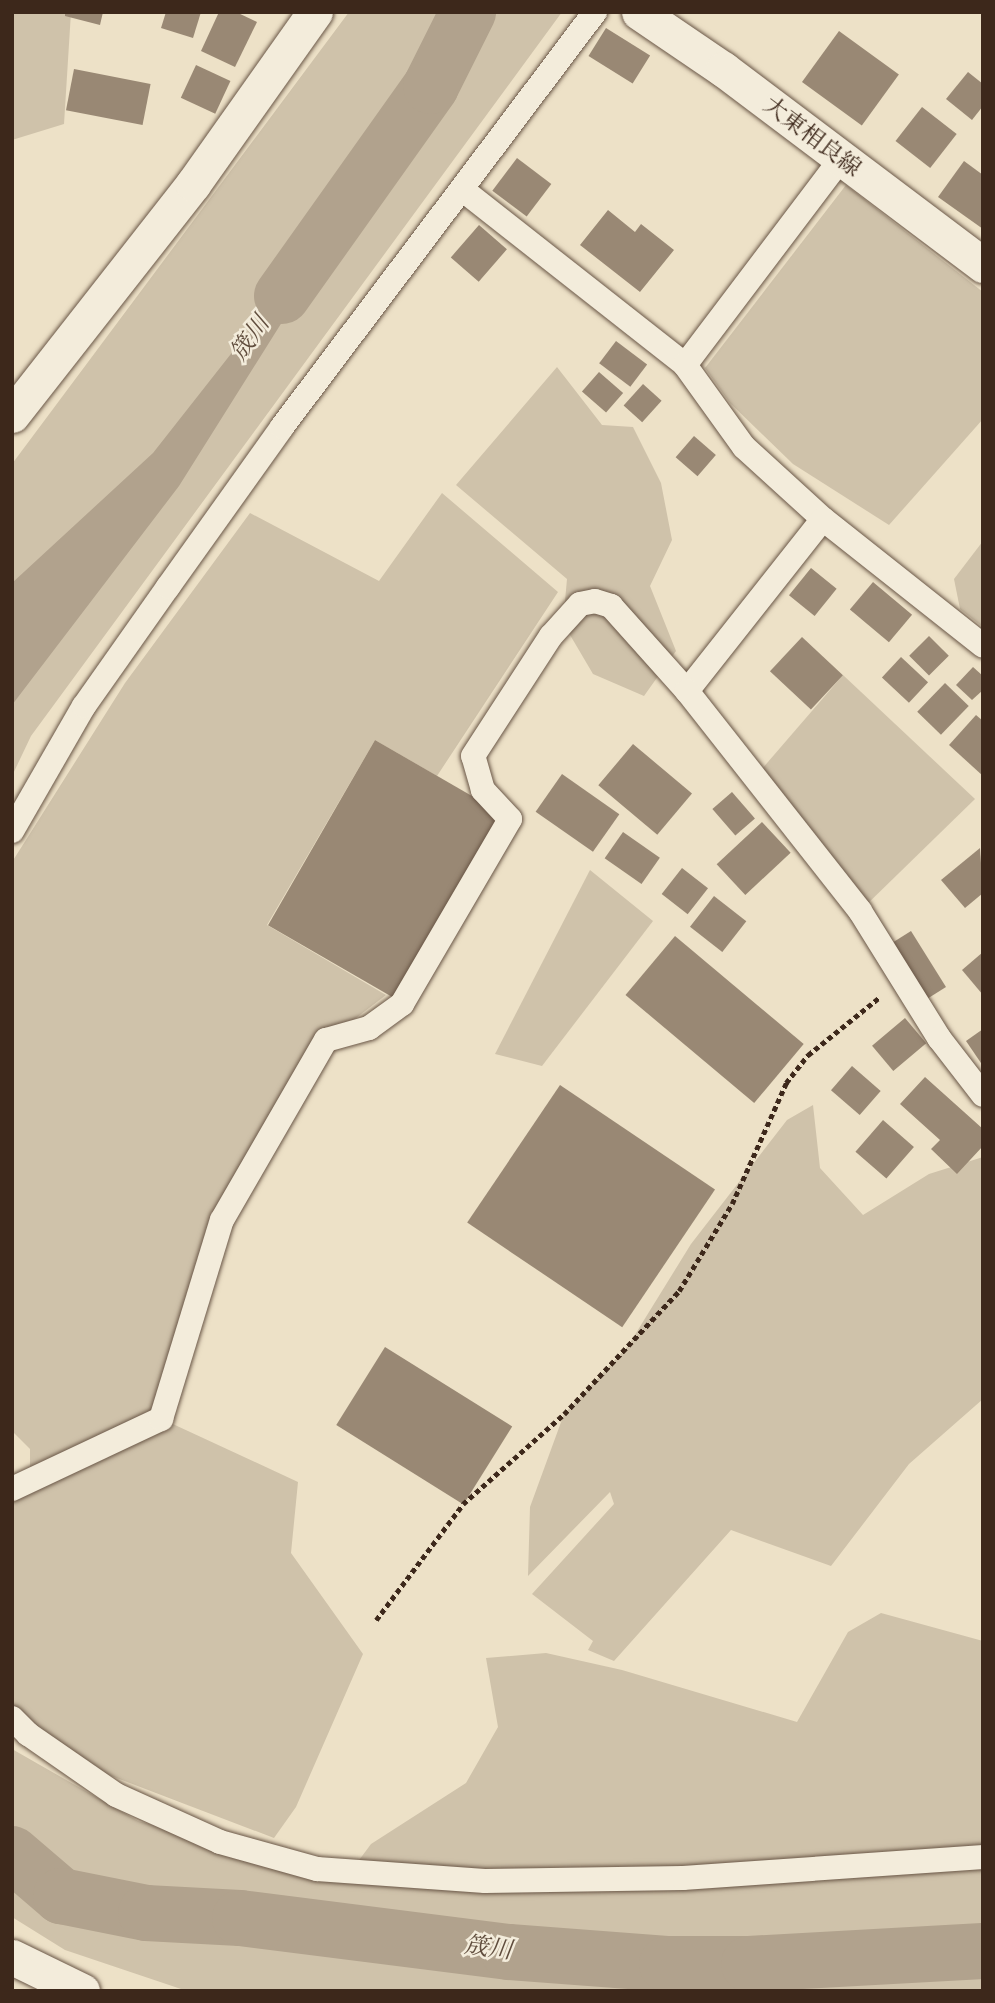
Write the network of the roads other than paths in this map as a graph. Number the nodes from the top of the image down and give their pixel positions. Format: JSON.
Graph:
{"nodes":[{"id":1,"x":315,"y":12,"type":"edge"},
{"id":2,"x":595,"y":12,"type":"edge"},
{"id":3,"x":639,"y":12,"type":"edge"},
{"id":4,"x":841,"y":159,"type":"junction"},
{"id":5,"x":463,"y":190,"type":"junction"},
{"id":6,"x":983,"y":265,"type":"edge"},
{"id":7,"x":685,"y":365,"type":"junction"},
{"id":8,"x":12,"y":415,"type":"edge"},
{"id":9,"x":823,"y":519,"type":"junction"},
{"id":10,"x":983,"y":646,"type":"edge"},
{"id":11,"x":687,"y":691,"type":"junction"},
{"id":12,"x":12,"y":831,"type":"edge"},
{"id":13,"x":983,"y":1095,"type":"edge"},
{"id":14,"x":12,"y":1489,"type":"edge"},
{"id":15,"x":12,"y":1718,"type":"edge"},
{"id":16,"x":983,"y":1857,"type":"edge"},
{"id":17,"x":12,"y":1957,"type":"edge"},
{"id":18,"x":82,"y":1991,"type":"edge"}],
"edges":[{"from":1,"to":8,"type":"street"},
{"from":2,"to":5,"type":"street"},
{"from":3,"to":4,"type":"street","name":"大東相良線"},
{"from":4,"to":6,"type":"street","name":"大東相良線"},
{"from":4,"to":7,"type":"street"},
{"from":5,"to":7,"type":"street"},
{"from":5,"to":12,"type":"street"},
{"from":7,"to":9,"type":"street"},
{"from":9,"to":10,"type":"street"},
{"from":9,"to":11,"type":"street"},
{"from":11,"to":13,"type":"street"},
{"from":11,"to":14,"type":"street"},
{"from":15,"to":16,"type":"street"},
{"from":17,"to":18,"type":"street"}]}
